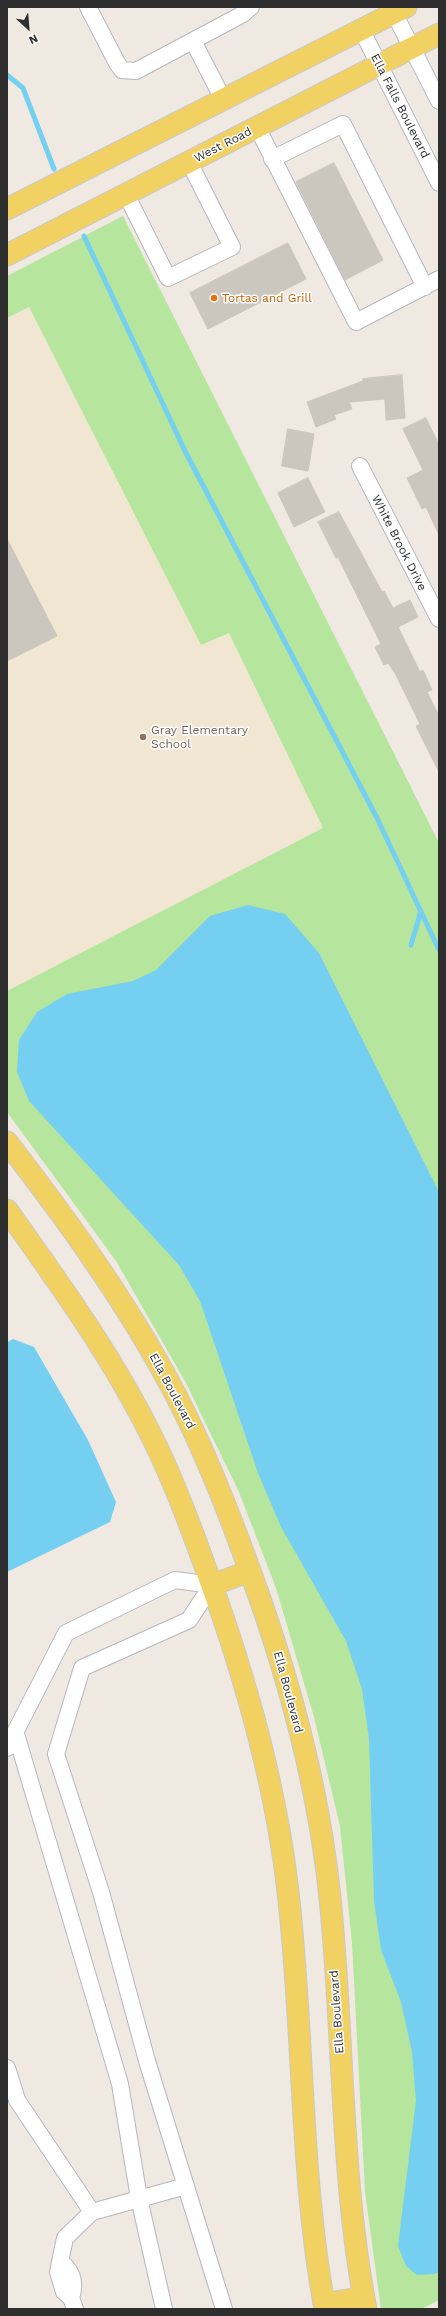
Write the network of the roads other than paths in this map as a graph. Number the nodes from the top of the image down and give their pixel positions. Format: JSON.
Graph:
{"nodes":[{"id":1,"x":88,"y":7,"type":"edge"},
{"id":2,"x":251,"y":7,"type":"edge"},
{"id":3,"x":400,"y":10,"type":"edge"},
{"id":4,"x":361,"y":30,"type":"junction"},
{"id":5,"x":439,"y":34,"type":"edge"},
{"id":6,"x":193,"y":41,"type":"junction"},
{"id":7,"x":412,"y":48,"type":"junction"},
{"id":8,"x":379,"y":65,"type":"junction"},
{"id":9,"x":224,"y":99,"type":"junction"},
{"id":10,"x":439,"y":101,"type":"edge"},
{"id":11,"x":257,"y":127,"type":"junction"},
{"id":12,"x":272,"y":159,"type":"junction"},
{"id":13,"x":189,"y":162,"type":"junction"},
{"id":14,"x":439,"y":183,"type":"edge"},
{"id":15,"x":126,"y":194,"type":"junction"},
{"id":16,"x":7,"y":209,"type":"edge"},
{"id":17,"x":7,"y":255,"type":"edge"},
{"id":18,"x":439,"y":280,"type":"edge"},
{"id":19,"x":425,"y":287,"type":"junction"},
{"id":20,"x":360,"y":466,"type":"dead end"},
{"id":21,"x":439,"y":619,"type":"edge"},
{"id":22,"x":7,"y":1142,"type":"edge"},
{"id":23,"x":7,"y":1210,"type":"edge"},
{"id":24,"x":250,"y":1570,"type":"junction"},
{"id":25,"x":212,"y":1584,"type":"junction"},
{"id":26,"x":16,"y":1734,"type":"junction"},
{"id":27,"x":7,"y":1748,"type":"edge"},
{"id":28,"x":7,"y":2068,"type":"edge"},
{"id":29,"x":186,"y":2186,"type":"junction"},
{"id":30,"x":139,"y":2198,"type":"junction"},
{"id":31,"x":92,"y":2212,"type":"junction"},
{"id":32,"x":365,"y":2303,"type":"edge"},
{"id":33,"x":73,"y":2304,"type":"edge"},
{"id":34,"x":324,"y":2306,"type":"edge"},
{"id":35,"x":164,"y":2309,"type":"edge"},
{"id":36,"x":224,"y":2309,"type":"edge"}],
"edges":[{"from":1,"to":6,"type":"street"},
{"from":2,"to":6,"type":"street"},
{"from":3,"to":4,"type":"main road"},
{"from":3,"to":7,"type":"street"},
{"from":4,"to":8,"type":"street","name":"Ella Falls Boulevard"},
{"from":4,"to":9,"type":"main road"},
{"from":5,"to":7,"type":"main road","name":"West Road"},
{"from":6,"to":9,"type":"street"},
{"from":7,"to":8,"type":"main road","name":"West Road"},
{"from":7,"to":10,"type":"street"},
{"from":8,"to":11,"type":"main road","name":"West Road"},
{"from":8,"to":14,"type":"street","name":"Ella Falls Boulevard"},
{"from":9,"to":16,"type":"main road"},
{"from":11,"to":12,"type":"street"},
{"from":11,"to":13,"type":"main road","name":"West Road"},
{"from":12,"to":19,"type":"street"},
{"from":12,"to":19,"type":"street"},
{"from":13,"to":15,"type":"main road","name":"West Road"},
{"from":13,"to":15,"type":"street"},
{"from":15,"to":17,"type":"main road","name":"West Road"},
{"from":18,"to":19,"type":"street"},
{"from":20,"to":21,"type":"street","name":"White Brook Drive"},
{"from":22,"to":24,"type":"main road","name":"Ella Boulevard"},
{"from":23,"to":25,"type":"main road"},
{"from":24,"to":25,"type":"main road"},
{"from":24,"to":32,"type":"main road","name":"Ella Boulevard"},
{"from":25,"to":26,"type":"street"},
{"from":25,"to":29,"type":"street"},
{"from":25,"to":34,"type":"main road"},
{"from":26,"to":27,"type":"street"},
{"from":26,"to":30,"type":"street"},
{"from":28,"to":31,"type":"street"},
{"from":29,"to":30,"type":"street"},
{"from":29,"to":36,"type":"street"},
{"from":30,"to":31,"type":"street"},
{"from":30,"to":35,"type":"street"},
{"from":31,"to":33,"type":"street"},
{"from":32,"to":34,"type":"main road"}]}
